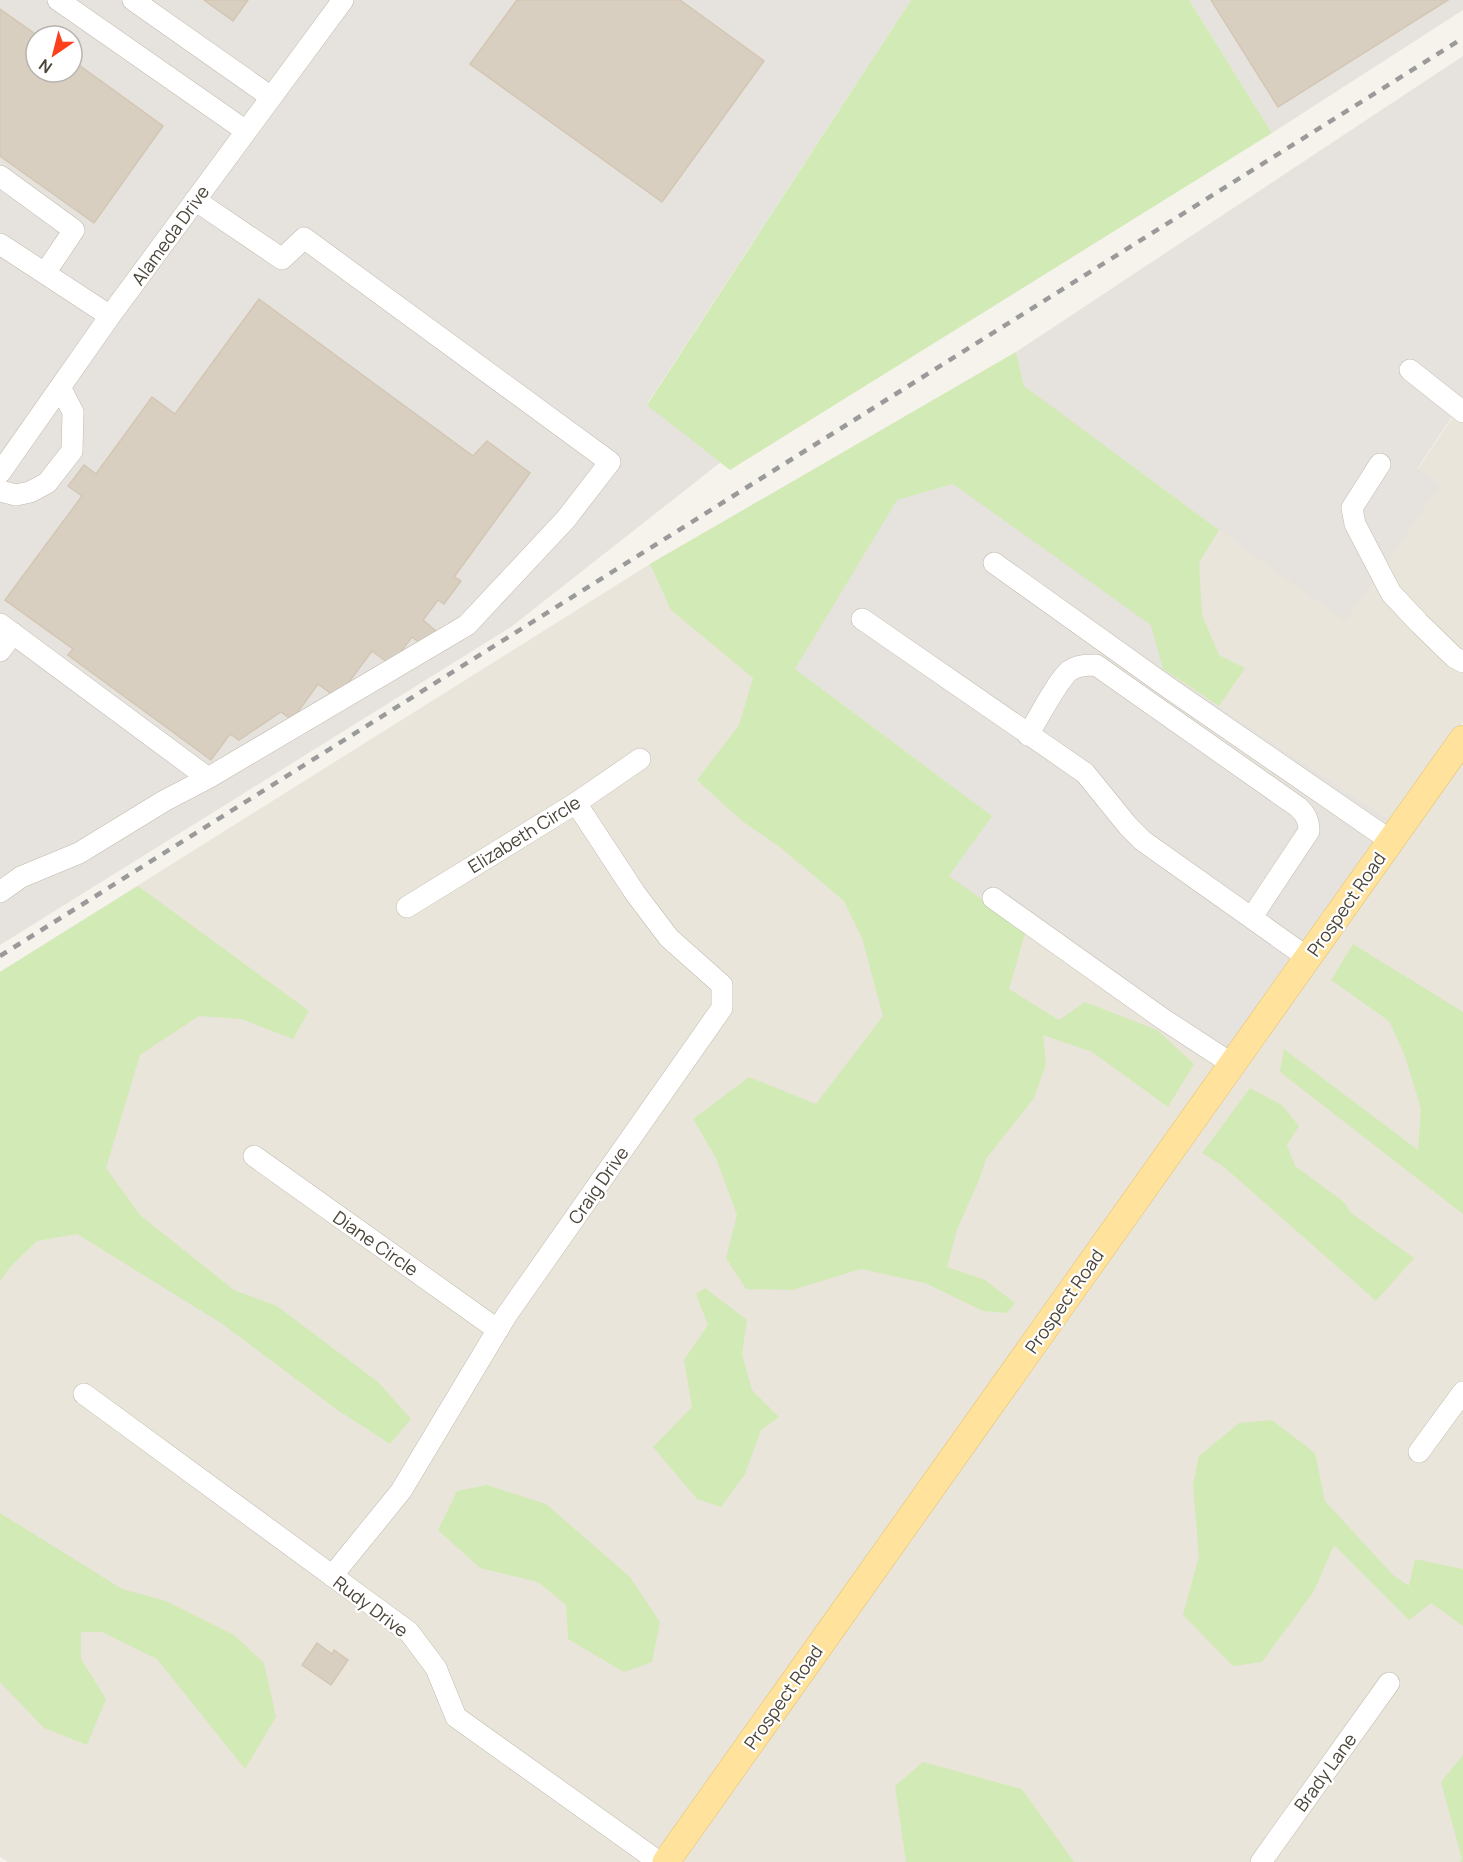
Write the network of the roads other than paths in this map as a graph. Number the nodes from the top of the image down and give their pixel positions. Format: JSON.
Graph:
{"nodes":[{"id":1,"x":58,"y":0,"type":"edge"},
{"id":2,"x":133,"y":0,"type":"edge"},
{"id":3,"x":343,"y":0,"type":"edge"},
{"id":4,"x":272,"y":97,"type":"junction"},
{"id":5,"x":246,"y":131,"type":"junction"},
{"id":6,"x":0,"y":176,"type":"edge"},
{"id":7,"x":195,"y":200,"type":"junction"},
{"id":8,"x":0,"y":244,"type":"edge"},
{"id":9,"x":45,"y":273,"type":"junction"},
{"id":10,"x":110,"y":316,"type":"junction"},
{"id":11,"x":1410,"y":370,"type":"dead end"},
{"id":12,"x":60,"y":387,"type":"junction"},
{"id":13,"x":1463,"y":412,"type":"edge"},
{"id":14,"x":1380,"y":464,"type":"dead end"},
{"id":15,"x":2,"y":467,"type":"edge"},
{"id":16,"x":0,"y":491,"type":"edge"},
{"id":17,"x":994,"y":563,"type":"dead end"},
{"id":18,"x":862,"y":619,"type":"dead end"},
{"id":19,"x":6,"y":628,"type":"edge"},
{"id":20,"x":0,"y":651,"type":"edge"},
{"id":21,"x":1463,"y":662,"type":"edge"},
{"id":22,"x":1028,"y":735,"type":"junction"},
{"id":23,"x":1463,"y":739,"type":"edge"},
{"id":24,"x":640,"y":759,"type":"dead end"},
{"id":25,"x":208,"y":778,"type":"junction"},
{"id":26,"x":576,"y":803,"type":"junction"},
{"id":27,"x":1391,"y":841,"type":"junction"},
{"id":28,"x":0,"y":892,"type":"edge"},
{"id":29,"x":993,"y":898,"type":"dead end"},
{"id":30,"x":407,"y":907,"type":"dead end"},
{"id":31,"x":1252,"y":917,"type":"junction"},
{"id":32,"x":1308,"y":958,"type":"junction"},
{"id":33,"x":1232,"y":1064,"type":"junction"},
{"id":34,"x":254,"y":1156,"type":"dead end"},
{"id":35,"x":498,"y":1330,"type":"junction"},
{"id":36,"x":1463,"y":1392,"type":"edge"},
{"id":37,"x":84,"y":1394,"type":"dead end"},
{"id":38,"x":1419,"y":1452,"type":"dead end"},
{"id":39,"x":332,"y":1576,"type":"junction"},
{"id":40,"x":1389,"y":1683,"type":"dead end"},
{"id":41,"x":659,"y":1862,"type":"edge"},
{"id":42,"x":666,"y":1862,"type":"edge"},
{"id":43,"x":1261,"y":1862,"type":"edge"}],
"edges":[{"from":1,"to":5,"type":"street"},
{"from":2,"to":4,"type":"street"},
{"from":3,"to":4,"type":"street","name":"Alameda Drive"},
{"from":4,"to":5,"type":"street","name":"Alameda Drive"},
{"from":5,"to":7,"type":"street","name":"Alameda Drive"},
{"from":6,"to":9,"type":"street"},
{"from":7,"to":10,"type":"street","name":"Alameda Drive"},
{"from":7,"to":25,"type":"street"},
{"from":8,"to":9,"type":"street"},
{"from":9,"to":10,"type":"street"},
{"from":10,"to":12,"type":"street","name":"Alameda Drive"},
{"from":11,"to":13,"type":"street"},
{"from":12,"to":15,"type":"street","name":"Alameda Drive"},
{"from":12,"to":16,"type":"street"},
{"from":14,"to":21,"type":"street"},
{"from":17,"to":27,"type":"street"},
{"from":18,"to":22,"type":"street"},
{"from":19,"to":20,"type":"street"},
{"from":19,"to":25,"type":"street"},
{"from":22,"to":31,"type":"street"},
{"from":22,"to":31,"type":"street"},
{"from":23,"to":27,"type":"main road","name":"Prospect Road"},
{"from":24,"to":26,"type":"street","name":"Elizabeth Circle"},
{"from":25,"to":28,"type":"street"},
{"from":26,"to":30,"type":"street","name":"Elizabeth Circle"},
{"from":26,"to":35,"type":"street","name":"Craig Drive"},
{"from":27,"to":32,"type":"main road","name":"Prospect Road"},
{"from":29,"to":33,"type":"street"},
{"from":31,"to":32,"type":"street"},
{"from":32,"to":33,"type":"main road","name":"Prospect Road"},
{"from":33,"to":42,"type":"main road","name":"Prospect Road"},
{"from":34,"to":35,"type":"street","name":"Diane Circle"},
{"from":35,"to":39,"type":"street","name":"Craig Drive"},
{"from":36,"to":38,"type":"street"},
{"from":37,"to":39,"type":"street","name":"Rudy Drive"},
{"from":39,"to":41,"type":"street","name":"Rudy Drive"},
{"from":40,"to":43,"type":"street","name":"Brady Lane"}]}
